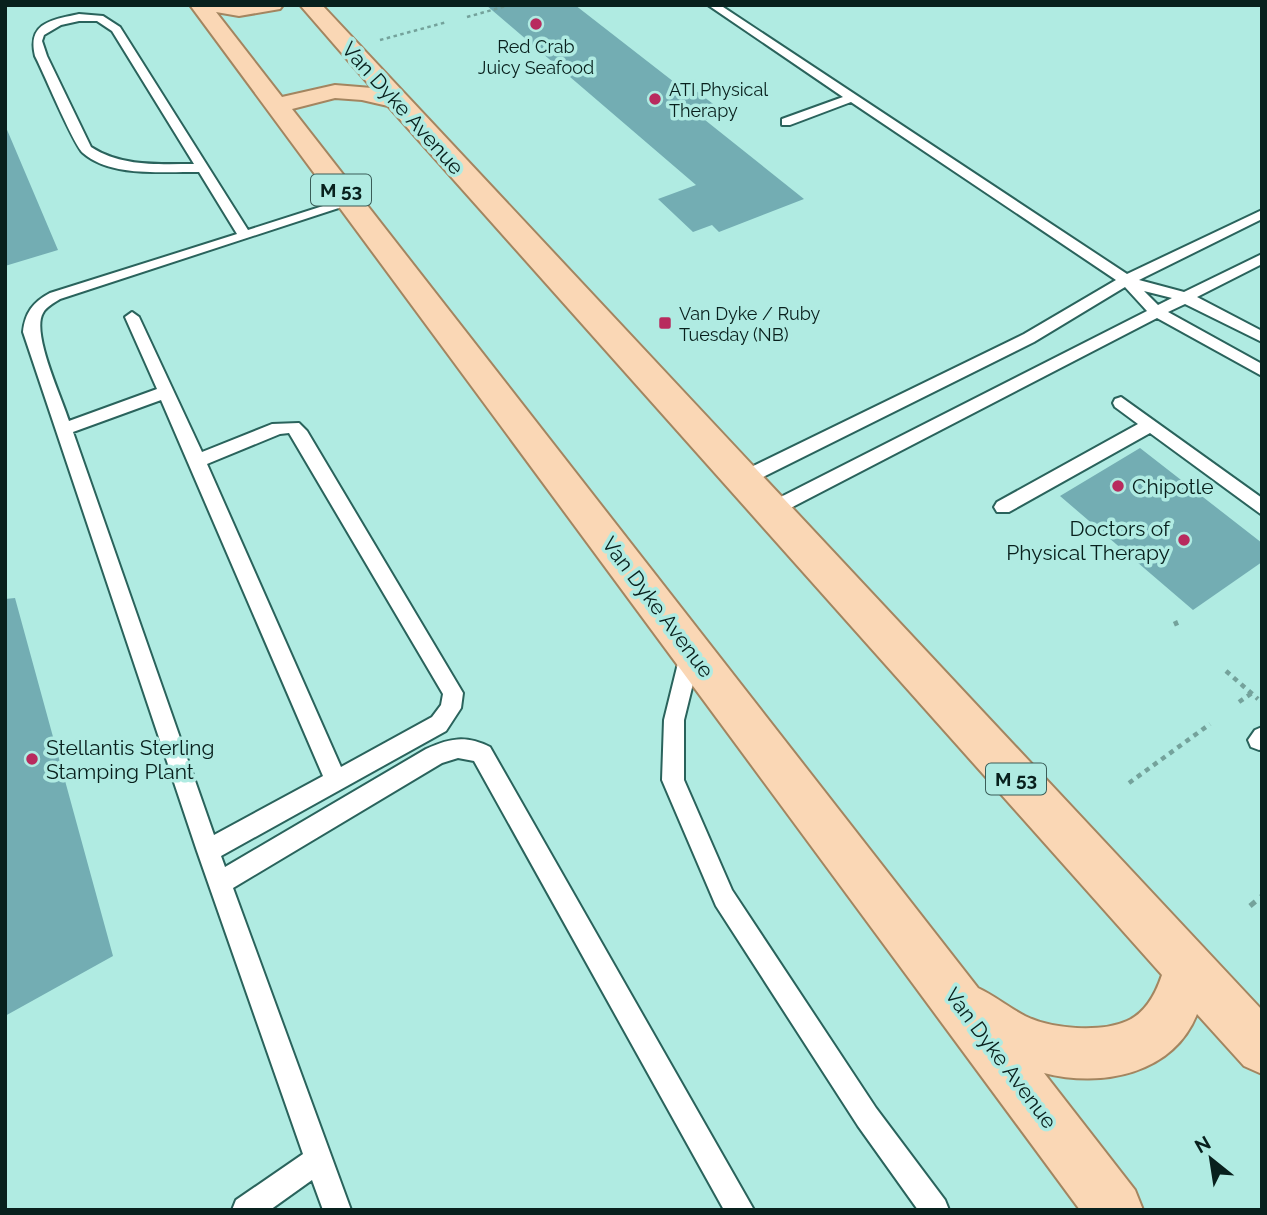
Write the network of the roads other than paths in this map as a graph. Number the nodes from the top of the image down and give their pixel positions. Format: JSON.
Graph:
{"nodes":[{"id":1,"x":200,"y":5,"type":"edge"},
{"id":2,"x":213,"y":5,"type":"edge"},
{"id":3,"x":273,"y":5,"type":"edge"},
{"id":4,"x":310,"y":5,"type":"edge"},
{"id":5,"x":713,"y":5,"type":"edge"},
{"id":6,"x":851,"y":98,"type":"junction"},
{"id":7,"x":394,"y":100,"type":"junction"},
{"id":8,"x":277,"y":107,"type":"junction"},
{"id":9,"x":786,"y":122,"type":"dead end"},
{"id":10,"x":203,"y":168,"type":"junction"},
{"id":11,"x":350,"y":202,"type":"junction"},
{"id":12,"x":1262,"y":214,"type":"edge"},
{"id":13,"x":245,"y":236,"type":"junction"},
{"id":14,"x":1262,"y":258,"type":"edge"},
{"id":15,"x":1126,"y":280,"type":"junction"},
{"id":16,"x":1184,"y":297,"type":"junction"},
{"id":17,"x":1156,"y":311,"type":"junction"},
{"id":18,"x":132,"y":317,"type":"dead end"},
{"id":19,"x":1262,"y":337,"type":"edge"},
{"id":20,"x":1262,"y":371,"type":"edge"},
{"id":21,"x":166,"y":392,"type":"junction"},
{"id":22,"x":1121,"y":403,"type":"dead end"},
{"id":23,"x":1151,"y":425,"type":"junction"},
{"id":24,"x":64,"y":429,"type":"junction"},
{"id":25,"x":197,"y":461,"type":"junction"},
{"id":26,"x":757,"y":495,"type":"junction"},
{"id":27,"x":1003,"y":507,"type":"dead end"},
{"id":28,"x":1262,"y":508,"type":"edge"},
{"id":29,"x":691,"y":650,"type":"junction"},
{"id":30,"x":336,"y":781,"type":"junction"},
{"id":31,"x":208,"y":851,"type":"junction"},
{"id":32,"x":220,"y":883,"type":"junction"},
{"id":33,"x":1189,"y":968,"type":"junction"},
{"id":34,"x":960,"y":1003,"type":"junction"},
{"id":35,"x":1262,"y":1048,"type":"edge"},
{"id":36,"x":319,"y":1159,"type":"junction"},
{"id":37,"x":246,"y":1210,"type":"edge"},
{"id":38,"x":337,"y":1210,"type":"edge"},
{"id":39,"x":740,"y":1210,"type":"edge"},
{"id":40,"x":934,"y":1210,"type":"edge"},
{"id":41,"x":1115,"y":1210,"type":"edge"}],
"edges":[{"from":1,"to":8,"type":"main road","name":"Van Dyke Avenue","number":"M 53"},
{"from":2,"to":3,"type":"main road"},
{"from":4,"to":7,"type":"main road","name":"Van Dyke Avenue","number":"M 53"},
{"from":5,"to":6,"type":"lane"},
{"from":6,"to":9,"type":"lane"},
{"from":6,"to":15,"type":"lane"},
{"from":7,"to":8,"type":"main road"},
{"from":7,"to":26,"type":"main road","name":"Van Dyke Avenue","number":"M 53"},
{"from":8,"to":11,"type":"main road","name":"Van Dyke Avenue","number":"M 53"},
{"from":10,"to":10,"type":"lane"},
{"from":10,"to":13,"type":"lane"},
{"from":11,"to":13,"type":"lane"},
{"from":11,"to":29,"type":"main road","name":"Van Dyke Avenue","number":"M 53"},
{"from":12,"to":15,"type":"lane"},
{"from":13,"to":24,"type":"lane"},
{"from":14,"to":16,"type":"lane"},
{"from":15,"to":16,"type":"lane"},
{"from":15,"to":17,"type":"lane"},
{"from":15,"to":26,"type":"lane"},
{"from":16,"to":17,"type":"lane"},
{"from":16,"to":19,"type":"lane"},
{"from":17,"to":20,"type":"lane"},
{"from":17,"to":26,"type":"lane"},
{"from":18,"to":21,"type":"lane"},
{"from":21,"to":24,"type":"lane"},
{"from":21,"to":25,"type":"lane"},
{"from":22,"to":23,"type":"lane"},
{"from":23,"to":27,"type":"lane"},
{"from":23,"to":28,"type":"lane"},
{"from":24,"to":31,"type":"lane"},
{"from":25,"to":30,"type":"lane"},
{"from":25,"to":30,"type":"lane"},
{"from":26,"to":33,"type":"main road","name":"Van Dyke Avenue","number":"M 53"},
{"from":29,"to":34,"type":"main road","name":"Van Dyke Avenue","number":"M 53"},
{"from":29,"to":40,"type":"lane"},
{"from":30,"to":31,"type":"lane"},
{"from":31,"to":32,"type":"lane"},
{"from":32,"to":36,"type":"lane"},
{"from":32,"to":39,"type":"lane"},
{"from":33,"to":34,"type":"main road"},
{"from":33,"to":35,"type":"main road","name":"Van Dyke Avenue","number":"M 53"},
{"from":34,"to":41,"type":"main road","name":"Van Dyke Avenue","number":"M 53"},
{"from":36,"to":37,"type":"lane"},
{"from":36,"to":38,"type":"lane"}]}
